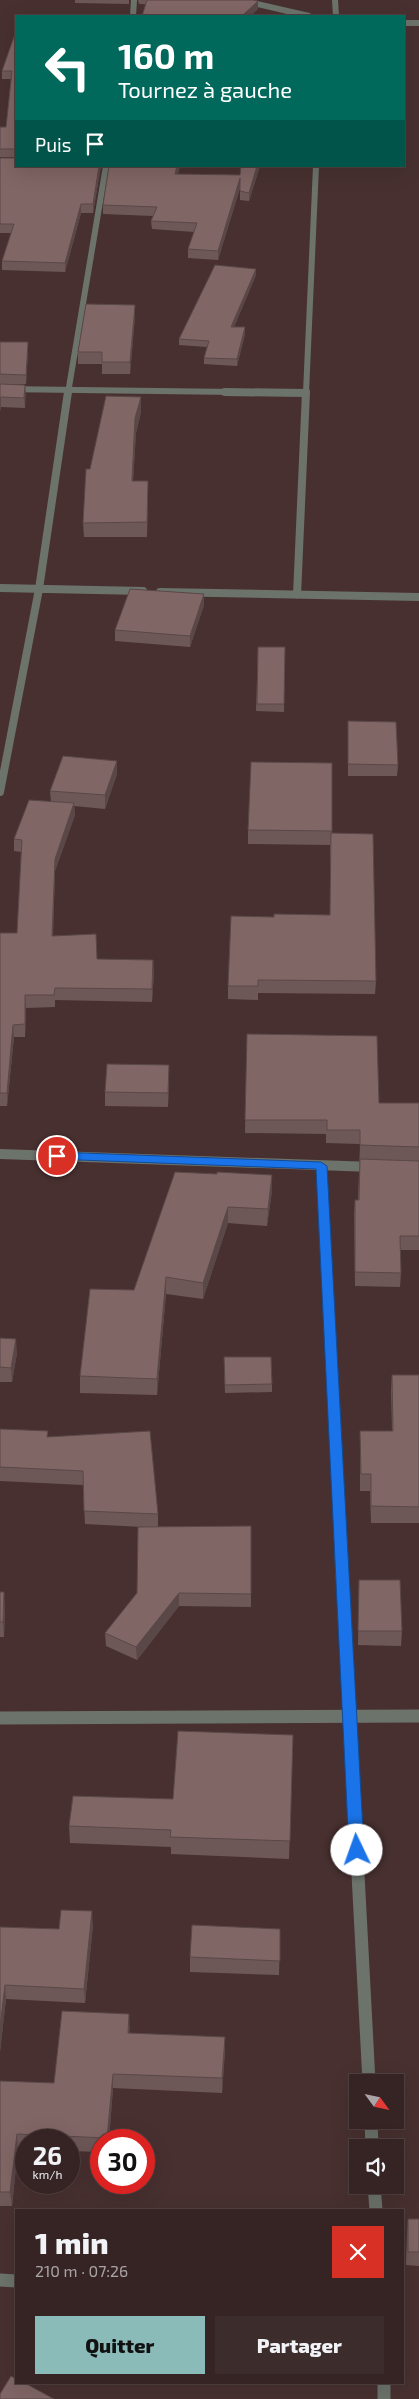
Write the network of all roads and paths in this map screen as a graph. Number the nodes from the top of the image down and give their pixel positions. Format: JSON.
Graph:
{"nodes":[{"id":1,"x":134,"y":0,"type":"edge"},
{"id":2,"x":240,"y":0,"type":"edge"},
{"id":3,"x":335,"y":0,"type":"edge"},
{"id":4,"x":133,"y":15,"type":"edge"},
{"id":5,"x":305,"y":15,"type":"edge"},
{"id":6,"x":336,"y":15,"type":"edge"},
{"id":7,"x":405,"y":23,"type":"edge"},
{"id":8,"x":419,"y":23,"type":"edge"},
{"id":9,"x":106,"y":167,"type":"edge"},
{"id":10,"x":316,"y":167,"type":"edge"},
{"id":11,"x":0,"y":389,"type":"edge"},
{"id":12,"x":68,"y":391,"type":"junction"},
{"id":13,"x":305,"y":393,"type":"junction"},
{"id":14,"x":0,"y":588,"type":"edge"},
{"id":15,"x":39,"y":589,"type":"junction"},
{"id":16,"x":297,"y":595,"type":"junction"},
{"id":17,"x":419,"y":598,"type":"edge"},
{"id":18,"x":0,"y":792,"type":"edge"},
{"id":19,"x":0,"y":1154,"type":"edge"},
{"id":20,"x":321,"y":1166,"type":"junction"},
{"id":21,"x":380,"y":1167,"type":"edge"},
{"id":22,"x":349,"y":1715,"type":"junction"},
{"id":23,"x":419,"y":1716,"type":"edge"},
{"id":24,"x":0,"y":1718,"type":"edge"},
{"id":25,"x":369,"y":2074,"type":"edge"},
{"id":26,"x":375,"y":2194,"type":"edge"},
{"id":27,"x":376,"y":2209,"type":"edge"},
{"id":28,"x":0,"y":2280,"type":"edge"},
{"id":29,"x":15,"y":2281,"type":"edge"},
{"id":30,"x":384,"y":2384,"type":"edge"},
{"id":31,"x":384,"y":2399,"type":"edge"}],
"edges":[{"from":1,"to":4,"type":"street"},
{"from":2,"to":5,"type":"street"},
{"from":3,"to":6,"type":"street"},
{"from":7,"to":8,"type":"street"},
{"from":9,"to":12,"type":"street"},
{"from":10,"to":13,"type":"street"},
{"from":11,"to":12,"type":"street"},
{"from":12,"to":13,"type":"street"},
{"from":12,"to":15,"type":"street"},
{"from":13,"to":16,"type":"street"},
{"from":14,"to":15,"type":"street"},
{"from":15,"to":16,"type":"street"},
{"from":15,"to":18,"type":"street"},
{"from":16,"to":17,"type":"street"},
{"from":19,"to":20,"type":"street"},
{"from":20,"to":21,"type":"street"},
{"from":20,"to":22,"type":"street"},
{"from":22,"to":23,"type":"street"},
{"from":22,"to":24,"type":"street"},
{"from":22,"to":25,"type":"street"},
{"from":26,"to":27,"type":"street"},
{"from":28,"to":29,"type":"street"},
{"from":30,"to":31,"type":"street"}]}
